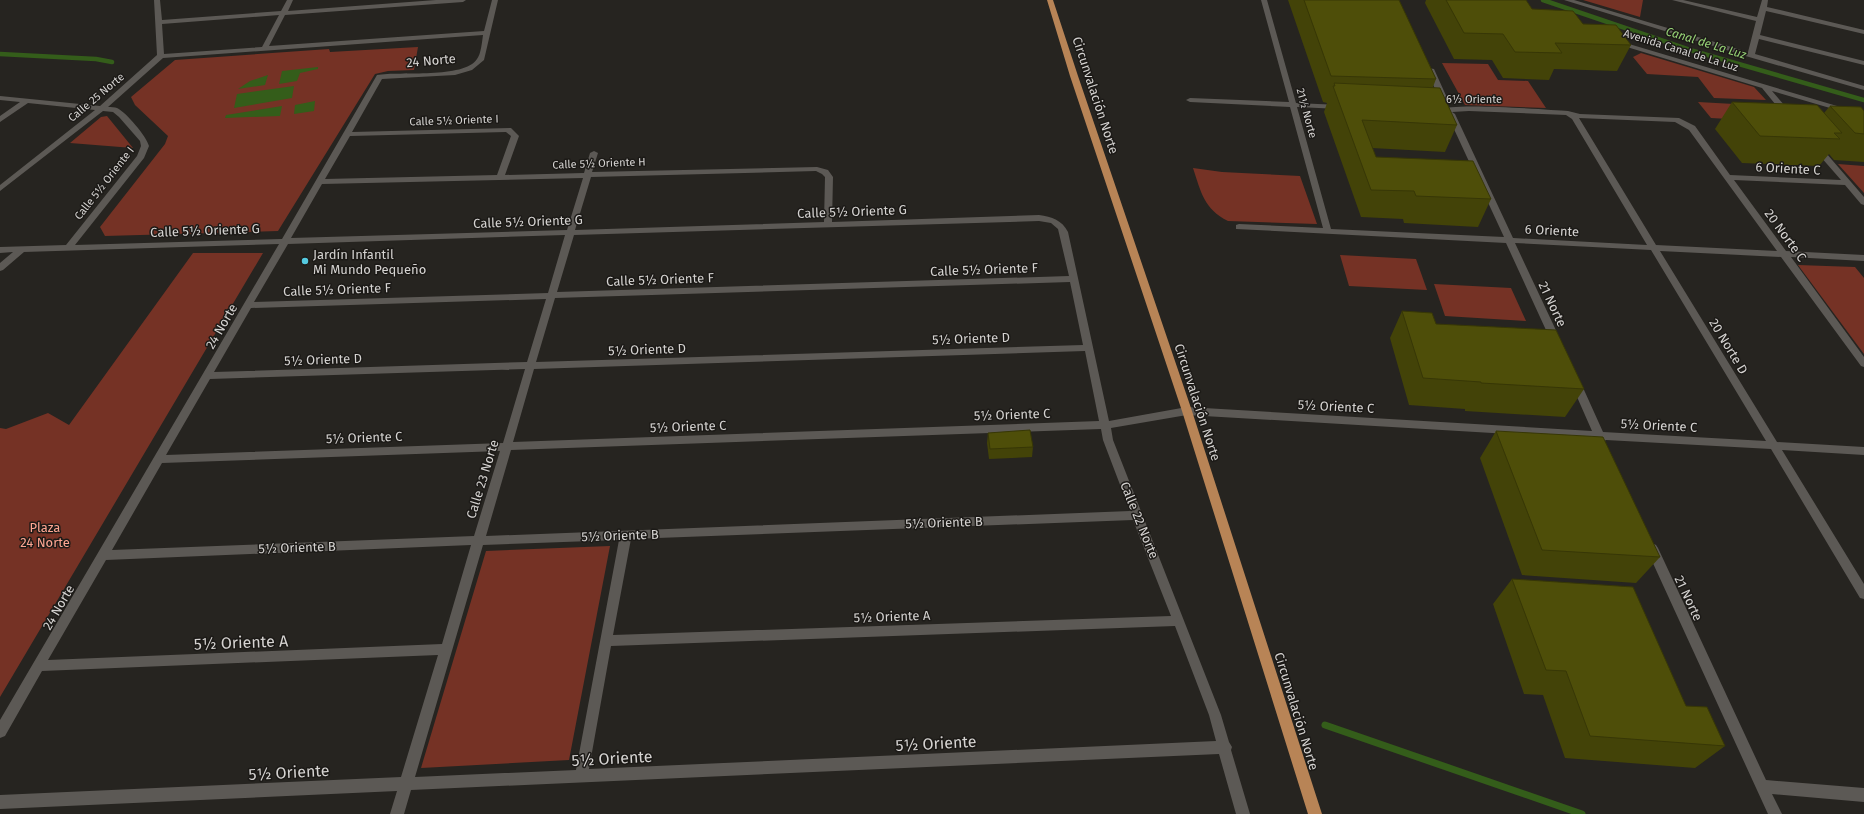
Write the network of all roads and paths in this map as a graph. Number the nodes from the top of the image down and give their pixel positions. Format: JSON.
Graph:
{"nodes":[{"id":1,"x":157,"y":0,"type":"edge"},
{"id":2,"x":290,"y":0,"type":"edge"},
{"id":3,"x":462,"y":0,"type":"edge"},
{"id":4,"x":495,"y":0,"type":"edge"},
{"id":5,"x":1050,"y":0,"type":"edge"},
{"id":6,"x":1264,"y":0,"type":"edge"},
{"id":7,"x":1567,"y":0,"type":"edge"},
{"id":8,"x":1675,"y":0,"type":"edge"},
{"id":9,"x":1765,"y":0,"type":"edge"},
{"id":10,"x":1763,"y":8,"type":"junction"},
{"id":11,"x":283,"y":13,"type":"junction"},
{"id":12,"x":1760,"y":20,"type":"junction"},
{"id":13,"x":158,"y":22,"type":"junction"},
{"id":14,"x":1864,"y":32,"type":"edge"},
{"id":15,"x":487,"y":33,"type":"junction"},
{"id":16,"x":1756,"y":36,"type":"junction"},
{"id":17,"x":1614,"y":41,"type":"edge"},
{"id":18,"x":264,"y":49,"type":"junction"},
{"id":19,"x":161,"y":56,"type":"junction"},
{"id":20,"x":1751,"y":56,"type":"junction"},
{"id":21,"x":1427,"y":62,"type":"edge"},
{"id":22,"x":1864,"y":63,"type":"edge"},
{"id":23,"x":1765,"y":87,"type":"junction"},
{"id":24,"x":1864,"y":88,"type":"edge"},
{"id":25,"x":0,"y":98,"type":"edge"},
{"id":26,"x":26,"y":100,"type":"junction"},
{"id":27,"x":1190,"y":100,"type":"dead end"},
{"id":28,"x":1293,"y":105,"type":"junction"},
{"id":29,"x":1347,"y":107,"type":"edge"},
{"id":30,"x":102,"y":108,"type":"junction"},
{"id":31,"x":1438,"y":110,"type":"edge"},
{"id":32,"x":1449,"y":110,"type":"junction"},
{"id":33,"x":1568,"y":113,"type":"junction"},
{"id":34,"x":1864,"y":116,"type":"edge"},
{"id":35,"x":0,"y":120,"type":"edge"},
{"id":36,"x":1794,"y":120,"type":"edge"},
{"id":37,"x":1684,"y":123,"type":"joint"},
{"id":38,"x":347,"y":134,"type":"junction"},
{"id":39,"x":1813,"y":143,"type":"edge"},
{"id":40,"x":594,"y":153,"type":"dead end"},
{"id":41,"x":588,"y":175,"type":"junction"},
{"id":42,"x":500,"y":177,"type":"junction"},
{"id":43,"x":1728,"y":177,"type":"junction"},
{"id":44,"x":319,"y":182,"type":"junction"},
{"id":45,"x":1848,"y":183,"type":"junction"},
{"id":46,"x":0,"y":188,"type":"edge"},
{"id":47,"x":1864,"y":202,"type":"edge"},
{"id":48,"x":1057,"y":222,"type":"joint"},
{"id":49,"x":828,"y":224,"type":"junction"},
{"id":50,"x":1239,"y":227,"type":"dead end"},
{"id":51,"x":1328,"y":232,"type":"junction"},
{"id":52,"x":570,"y":233,"type":"junction"},
{"id":53,"x":285,"y":240,"type":"junction"},
{"id":54,"x":1510,"y":241,"type":"junction"},
{"id":55,"x":68,"y":248,"type":"junction"},
{"id":56,"x":1654,"y":248,"type":"junction"},
{"id":57,"x":22,"y":249,"type":"junction"},
{"id":58,"x":0,"y":250,"type":"edge"},
{"id":59,"x":1784,"y":254,"type":"junction"},
{"id":60,"x":1864,"y":258,"type":"edge"},
{"id":61,"x":0,"y":268,"type":"edge"},
{"id":62,"x":1074,"y":279,"type":"junction"},
{"id":63,"x":552,"y":295,"type":"junction"},
{"id":64,"x":248,"y":305,"type":"junction"},
{"id":65,"x":1088,"y":348,"type":"junction"},
{"id":66,"x":1560,"y":348,"type":"edge"},
{"id":67,"x":1864,"y":364,"type":"edge"},
{"id":68,"x":531,"y":366,"type":"junction"},
{"id":69,"x":1570,"y":370,"type":"edge"},
{"id":70,"x":207,"y":376,"type":"junction"},
{"id":71,"x":1187,"y":411,"type":"junction"},
{"id":72,"x":1104,"y":425,"type":"junction"},
{"id":73,"x":1600,"y":436,"type":"junction"},
{"id":74,"x":507,"y":446,"type":"junction"},
{"id":75,"x":1774,"y":446,"type":"junction"},
{"id":76,"x":1606,"y":450,"type":"edge"},
{"id":77,"x":1864,"y":451,"type":"edge"},
{"id":78,"x":159,"y":459,"type":"junction"},
{"id":79,"x":1138,"y":515,"type":"junction"},
{"id":80,"x":626,"y":534,"type":"junction"},
{"id":81,"x":478,"y":540,"type":"junction"},
{"id":82,"x":1649,"y":542,"type":"edge"},
{"id":83,"x":103,"y":555,"type":"junction"},
{"id":84,"x":1864,"y":594,"type":"edge"},
{"id":85,"x":1179,"y":620,"type":"junction"},
{"id":86,"x":606,"y":641,"type":"junction"},
{"id":87,"x":446,"y":649,"type":"junction"},
{"id":88,"x":38,"y":666,"type":"junction"},
{"id":89,"x":0,"y":732,"type":"edge"},
{"id":90,"x":1226,"y":747,"type":"junction"},
{"id":91,"x":581,"y":776,"type":"junction"},
{"id":92,"x":406,"y":784,"type":"junction"},
{"id":93,"x":1762,"y":786,"type":"junction"},
{"id":94,"x":1864,"y":795,"type":"edge"},
{"id":95,"x":0,"y":802,"type":"edge"},
{"id":96,"x":397,"y":814,"type":"edge"},
{"id":97,"x":1244,"y":814,"type":"edge"},
{"id":98,"x":1315,"y":814,"type":"edge"},
{"id":99,"x":1775,"y":814,"type":"edge"}],
"edges":[{"from":1,"to":13,"type":"street"},
{"from":2,"to":11,"type":"street"},
{"from":3,"to":11,"type":"street"},
{"from":4,"to":15,"type":"street","name":"24 Norte"},
{"from":5,"to":71,"type":"main road","name":"Circunvalación Norte"},
{"from":6,"to":28,"type":"street","name":"21½ Norte"},
{"from":7,"to":20,"type":"street","name":"Avenida Canal de La Luz"},
{"from":8,"to":12,"type":"street"},
{"from":9,"to":10,"type":"street"},
{"from":10,"to":12,"type":"street"},
{"from":10,"to":14,"type":"street"},
{"from":11,"to":13,"type":"street"},
{"from":11,"to":18,"type":"street"},
{"from":12,"to":16,"type":"street"},
{"from":13,"to":19,"type":"street"},
{"from":15,"to":18,"type":"street"},
{"from":15,"to":38,"type":"street","name":"24 Norte"},
{"from":16,"to":20,"type":"street"},
{"from":16,"to":22,"type":"street"},
{"from":17,"to":23,"type":"street","name":"Avenida Canal de La Luz"},
{"from":18,"to":19,"type":"street"},
{"from":19,"to":30,"type":"street","name":"Calle 25 Norte"},
{"from":20,"to":24,"type":"street","name":"Avenida Canal de La Luz"},
{"from":21,"to":32,"type":"street","name":"21 Norte"},
{"from":23,"to":34,"type":"street","name":"Avenida Canal de La Luz"},
{"from":23,"to":36,"type":"street"},
{"from":25,"to":26,"type":"street","name":"Calle 5½ Oriente I"},
{"from":26,"to":30,"type":"street","name":"Calle 5½ Oriente I"},
{"from":26,"to":35,"type":"street"},
{"from":27,"to":28,"type":"street"},
{"from":28,"to":29,"type":"street"},
{"from":28,"to":51,"type":"street","name":"21½ Norte"},
{"from":30,"to":46,"type":"street","name":"Calle 25 Norte"},
{"from":30,"to":55,"type":"street","name":"Calle 5½ Oriente I"},
{"from":31,"to":32,"type":"street","name":"6½ Oriente"},
{"from":32,"to":33,"type":"street","name":"6½ Oriente"},
{"from":32,"to":54,"type":"street","name":"21 Norte"},
{"from":33,"to":37,"type":"street","name":"6½ Oriente"},
{"from":33,"to":56,"type":"street","name":"20 Norte D"},
{"from":37,"to":43,"type":"street","name":"20 Norte C"},
{"from":38,"to":42,"type":"street","name":"Calle 5½ Oriente I"},
{"from":38,"to":44,"type":"street","name":"24 Norte"},
{"from":39,"to":45,"type":"street"},
{"from":40,"to":41,"type":"street","name":"Calle 23 Norte"},
{"from":41,"to":42,"type":"street","name":"Calle 5½ Oriente H"},
{"from":41,"to":49,"type":"street","name":"Calle 5½ Oriente H"},
{"from":41,"to":52,"type":"street","name":"Calle 23 Norte"},
{"from":42,"to":44,"type":"street","name":"Calle 5½ Oriente H"},
{"from":43,"to":45,"type":"street","name":"6 Oriente C"},
{"from":43,"to":59,"type":"street","name":"20 Norte C"},
{"from":44,"to":53,"type":"street","name":"24 Norte"},
{"from":45,"to":47,"type":"street"},
{"from":48,"to":49,"type":"street","name":"Calle 5½ Oriente G"},
{"from":48,"to":62,"type":"street","name":"Calle 22 Norte"},
{"from":49,"to":52,"type":"street","name":"Calle 5½ Oriente G"},
{"from":50,"to":51,"type":"street","name":"6 Oriente"},
{"from":51,"to":54,"type":"street","name":"6 Oriente"},
{"from":52,"to":53,"type":"street","name":"Calle 5½ Oriente G"},
{"from":52,"to":63,"type":"street","name":"Calle 23 Norte"},
{"from":53,"to":55,"type":"street","name":"Calle 5½ Oriente G"},
{"from":53,"to":64,"type":"street","name":"24 Norte"},
{"from":54,"to":56,"type":"street","name":"6 Oriente"},
{"from":54,"to":66,"type":"street","name":"21 Norte"},
{"from":55,"to":57,"type":"street","name":"Calle 5½ Oriente G"},
{"from":56,"to":59,"type":"street","name":"6 Oriente"},
{"from":56,"to":75,"type":"street","name":"20 Norte D"},
{"from":57,"to":58,"type":"street","name":"Calle 5½ Oriente G"},
{"from":57,"to":61,"type":"street"},
{"from":59,"to":60,"type":"street","name":"6 Oriente"},
{"from":59,"to":67,"type":"street","name":"20 Norte C"},
{"from":62,"to":63,"type":"street","name":"Calle 5½ Oriente F"},
{"from":62,"to":65,"type":"street","name":"Calle 22 Norte"},
{"from":63,"to":64,"type":"street","name":"Calle 5½ Oriente F"},
{"from":63,"to":68,"type":"street","name":"Calle 23 Norte"},
{"from":64,"to":70,"type":"street","name":"24 Norte"},
{"from":65,"to":68,"type":"street","name":"5½ Oriente D"},
{"from":65,"to":72,"type":"street","name":"Calle 22 Norte"},
{"from":68,"to":70,"type":"street","name":"5½ Oriente D"},
{"from":68,"to":74,"type":"street","name":"Calle 23 Norte"},
{"from":69,"to":73,"type":"street"},
{"from":70,"to":78,"type":"street","name":"24 Norte"},
{"from":71,"to":72,"type":"street","name":"5½ Oriente C"},
{"from":71,"to":73,"type":"street","name":"5½ Oriente C"},
{"from":71,"to":98,"type":"main road","name":"Circunvalación Norte"},
{"from":72,"to":74,"type":"street","name":"5½ Oriente C"},
{"from":72,"to":79,"type":"street","name":"Calle 22 Norte"},
{"from":73,"to":75,"type":"street","name":"5½ Oriente C"},
{"from":73,"to":76,"type":"street"},
{"from":74,"to":78,"type":"street","name":"5½ Oriente C"},
{"from":74,"to":81,"type":"street","name":"Calle 23 Norte"},
{"from":75,"to":77,"type":"street","name":"5½ Oriente C"},
{"from":75,"to":84,"type":"street","name":"20 Norte D"},
{"from":78,"to":83,"type":"street","name":"24 Norte"},
{"from":79,"to":80,"type":"street","name":"5½ Oriente B"},
{"from":79,"to":85,"type":"street","name":"Calle 22 Norte"},
{"from":80,"to":81,"type":"street","name":"5½ Oriente B"},
{"from":80,"to":86,"type":"street"},
{"from":81,"to":83,"type":"street","name":"5½ Oriente B"},
{"from":81,"to":87,"type":"street","name":"Calle 23 Norte"},
{"from":82,"to":93,"type":"street","name":"21 Norte"},
{"from":83,"to":88,"type":"street","name":"24 Norte"},
{"from":85,"to":86,"type":"street","name":"5½ Oriente A"},
{"from":85,"to":90,"type":"street","name":"Calle 22 Norte"},
{"from":86,"to":91,"type":"street"},
{"from":87,"to":88,"type":"street","name":"5½ Oriente A"},
{"from":87,"to":92,"type":"street","name":"Calle 23 Norte"},
{"from":88,"to":89,"type":"street","name":"24 Norte"},
{"from":90,"to":91,"type":"street","name":"5½ Oriente"},
{"from":90,"to":97,"type":"street","name":"Calle 22 Norte"},
{"from":91,"to":92,"type":"street","name":"5½ Oriente"},
{"from":92,"to":95,"type":"street","name":"5½ Oriente"},
{"from":92,"to":96,"type":"street","name":"Calle 23 Norte"},
{"from":93,"to":94,"type":"street"},
{"from":93,"to":99,"type":"street","name":"21 Norte"}]}
